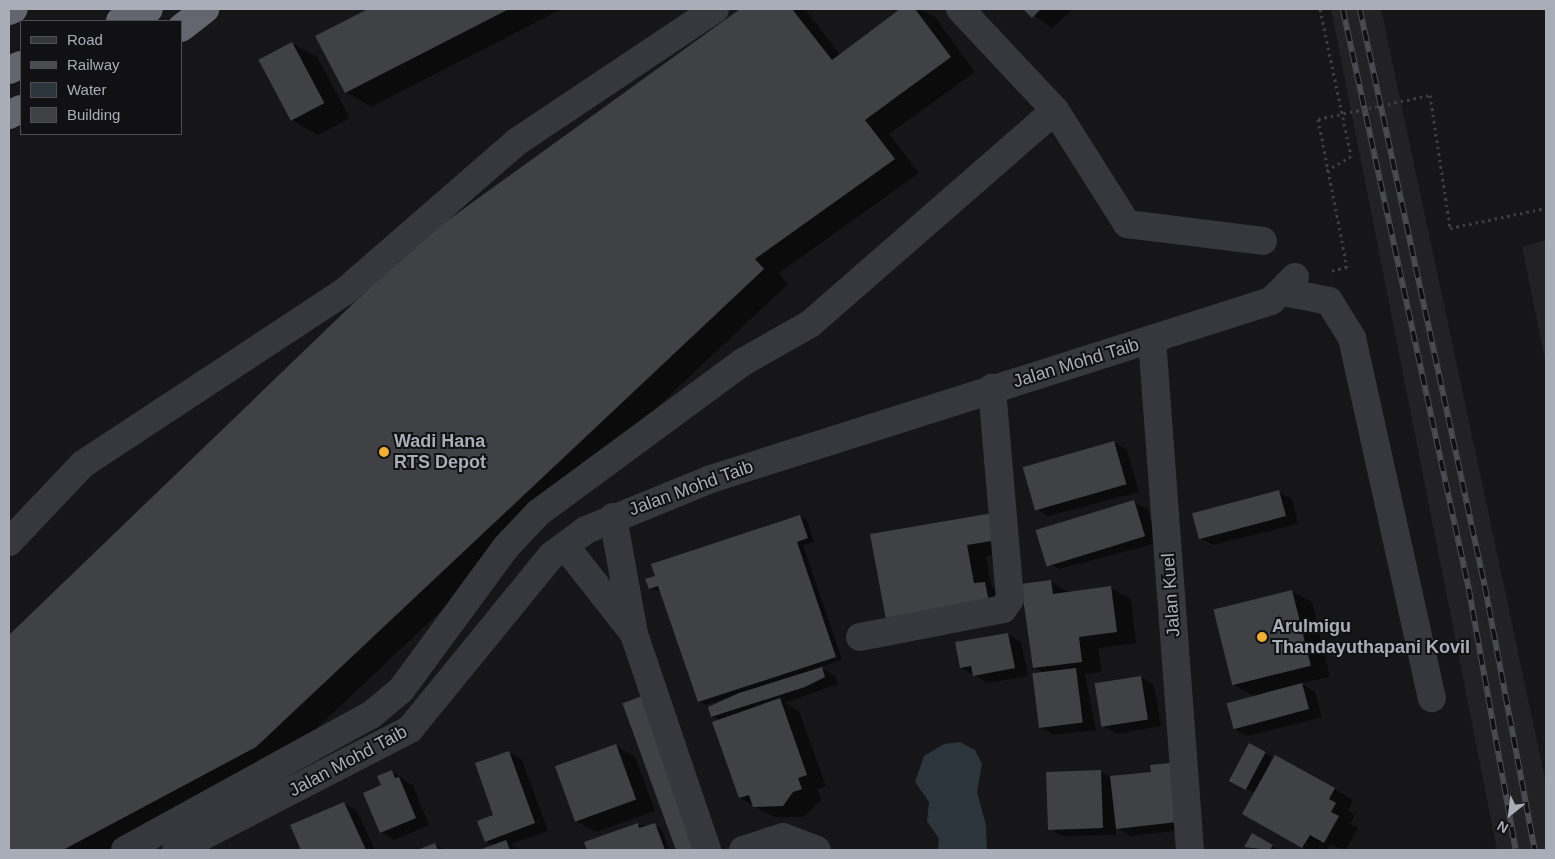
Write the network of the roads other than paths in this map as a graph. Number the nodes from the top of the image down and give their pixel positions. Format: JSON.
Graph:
{"nodes":[{"id":1,"x":14,"y":9,"type":"edge"},
{"id":2,"x":149,"y":9,"type":"edge"},
{"id":3,"x":205,"y":9,"type":"edge"},
{"id":4,"x":715,"y":9,"type":"edge"},
{"id":5,"x":960,"y":9,"type":"edge"},
{"id":6,"x":9,"y":12,"type":"edge"},
{"id":7,"x":122,"y":20,"type":"edge"},
{"id":8,"x":182,"y":27,"type":"edge"},
{"id":9,"x":1055,"y":110,"type":"junction"},
{"id":10,"x":1263,"y":240,"type":"dead end"},
{"id":11,"x":1152,"y":339,"type":"junction"},
{"id":12,"x":992,"y":388,"type":"junction"},
{"id":13,"x":613,"y":517,"type":"junction"},
{"id":14,"x":9,"y":542,"type":"edge"},
{"id":15,"x":565,"y":546,"type":"junction"},
{"id":16,"x":634,"y":634,"type":"junction"},
{"id":17,"x":860,"y":637,"type":"dead end"},
{"id":18,"x":1432,"y":698,"type":"dead end"},
{"id":19,"x":125,"y":850,"type":"edge"},
{"id":20,"x":176,"y":850,"type":"edge"},
{"id":21,"x":707,"y":850,"type":"edge"},
{"id":22,"x":743,"y":850,"type":"edge"},
{"id":23,"x":817,"y":850,"type":"edge"},
{"id":24,"x":1190,"y":850,"type":"edge"}],
"edges":[{"from":1,"to":6,"type":"highway"},
{"from":2,"to":7,"type":"highway"},
{"from":3,"to":8,"type":"highway"},
{"from":4,"to":14,"type":"street"},
{"from":5,"to":9,"type":"street"},
{"from":9,"to":10,"type":"street"},
{"from":9,"to":19,"type":"street"},
{"from":11,"to":12,"type":"street","name":"Jalan Mohd Taib"},
{"from":11,"to":18,"type":"street","name":"Jalan Mohd Taib"},
{"from":11,"to":24,"type":"street","name":"Jalan Kuel"},
{"from":12,"to":13,"type":"street","name":"Jalan Mohd Taib"},
{"from":12,"to":17,"type":"street"},
{"from":13,"to":15,"type":"street","name":"Jalan Mohd Taib"},
{"from":13,"to":16,"type":"street"},
{"from":15,"to":16,"type":"street"},
{"from":15,"to":20,"type":"street","name":"Jalan Mohd Taib"},
{"from":16,"to":21,"type":"street"},
{"from":22,"to":23,"type":"street"}]}
